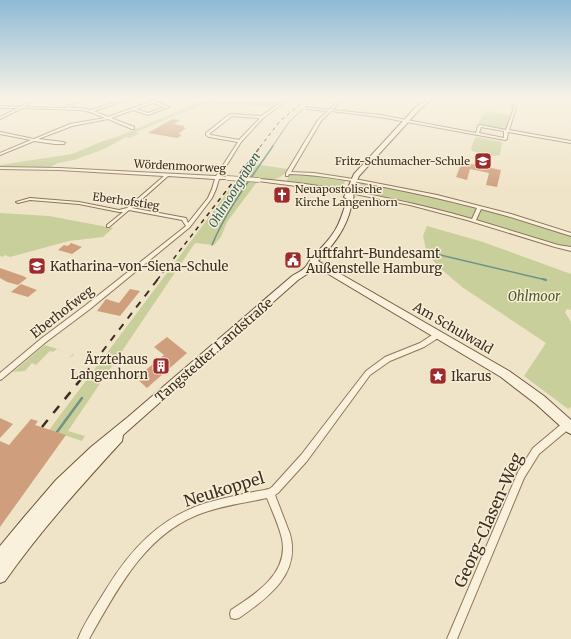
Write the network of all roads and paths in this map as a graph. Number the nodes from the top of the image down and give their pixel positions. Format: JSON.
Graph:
{"nodes":[{"id":1,"x":61,"y":129,"type":"edge"},
{"id":2,"x":214,"y":129,"type":"edge"},
{"id":3,"x":251,"y":129,"type":"edge"},
{"id":4,"x":315,"y":129,"type":"edge"},
{"id":5,"x":399,"y":129,"type":"edge"},
{"id":6,"x":449,"y":129,"type":"edge"},
{"id":7,"x":479,"y":129,"type":"edge"},
{"id":8,"x":495,"y":129,"type":"edge"},
{"id":9,"x":507,"y":131,"type":"junction"},
{"id":10,"x":0,"y":133,"type":"edge"},
{"id":11,"x":477,"y":134,"type":"junction"},
{"id":12,"x":34,"y":139,"type":"junction"},
{"id":13,"x":240,"y":141,"type":"junction"},
{"id":14,"x":571,"y":142,"type":"edge"},
{"id":15,"x":63,"y":143,"type":"dead end"},
{"id":16,"x":0,"y":154,"type":"edge"},
{"id":17,"x":0,"y":168,"type":"edge"},
{"id":18,"x":288,"y":173,"type":"junction"},
{"id":19,"x":167,"y":174,"type":"junction"},
{"id":20,"x":217,"y":178,"type":"junction"},
{"id":21,"x":354,"y":180,"type":"junction"},
{"id":22,"x":283,"y":182,"type":"junction"},
{"id":23,"x":350,"y":192,"type":"junction"},
{"id":24,"x":18,"y":202,"type":"dead end"},
{"id":25,"x":480,"y":207,"type":"junction"},
{"id":26,"x":129,"y":209,"type":"junction"},
{"id":27,"x":198,"y":216,"type":"junction"},
{"id":28,"x":184,"y":220,"type":"junction"},
{"id":29,"x":474,"y":220,"type":"junction"},
{"id":30,"x":108,"y":226,"type":"dead end"},
{"id":31,"x":188,"y":226,"type":"junction"},
{"id":32,"x":571,"y":235,"type":"edge"},
{"id":33,"x":571,"y":249,"type":"edge"},
{"id":34,"x":313,"y":262,"type":"junction"},
{"id":35,"x":438,"y":334,"type":"junction"},
{"id":36,"x":0,"y":377,"type":"edge"},
{"id":37,"x":132,"y":421,"type":"junction"},
{"id":38,"x":569,"y":426,"type":"edge"},
{"id":39,"x":270,"y":493,"type":"junction"},
{"id":40,"x":0,"y":558,"type":"edge"},
{"id":41,"x":0,"y":576,"type":"edge"},
{"id":42,"x":235,"y":614,"type":"dead end"},
{"id":43,"x":83,"y":639,"type":"edge"},
{"id":44,"x":452,"y":639,"type":"edge"}],
"edges":[{"from":1,"to":12,"type":"street"},
{"from":2,"to":13,"type":"street"},
{"from":3,"to":13,"type":"street","name":"Eberhofweg"},
{"from":4,"to":18,"type":"street"},
{"from":5,"to":21,"type":"street","name":"Tangstedter Landstraße"},
{"from":6,"to":11,"type":"street"},
{"from":7,"to":11,"type":"street"},
{"from":8,"to":9,"type":"street"},
{"from":9,"to":11,"type":"street"},
{"from":9,"to":14,"type":"street"},
{"from":10,"to":12,"type":"street"},
{"from":12,"to":15,"type":"street"},
{"from":12,"to":16,"type":"street"},
{"from":13,"to":20,"type":"street","name":"Eberhofweg"},
{"from":17,"to":19,"type":"street","name":"Wördenmoorweg"},
{"from":18,"to":21,"type":"street"},
{"from":18,"to":22,"type":"street"},
{"from":19,"to":20,"type":"street","name":"Wördenmoorweg"},
{"from":19,"to":26,"type":"street"},
{"from":20,"to":22,"type":"street","name":"Wördenmoorweg","bridge":true},
{"from":20,"to":27,"type":"street","name":"Eberhofweg"},
{"from":21,"to":23,"type":"street","name":"Tangstedter Landstraße"},
{"from":21,"to":25,"type":"street"},
{"from":22,"to":23,"type":"street","name":"Wördenmoorweg"},
{"from":23,"to":29,"type":"street","name":"Wördenmoorweg"},
{"from":23,"to":34,"type":"street","name":"Tangstedter Landstraße"},
{"from":24,"to":26,"type":"street","name":"Eberhofstieg"},
{"from":25,"to":29,"type":"street"},
{"from":25,"to":32,"type":"street"},
{"from":26,"to":28,"type":"street","name":"Eberhofstieg"},
{"from":26,"to":30,"type":"street"},
{"from":27,"to":28,"type":"street","name":"Eberhofstieg"},
{"from":27,"to":31,"type":"street","name":"Eberhofweg"},
{"from":28,"to":31,"type":"street"},
{"from":29,"to":33,"type":"street","name":"Wördenmoorweg"},
{"from":31,"to":36,"type":"street","name":"Eberhofweg"},
{"from":34,"to":35,"type":"street","name":"Am Schulwald"},
{"from":34,"to":37,"type":"street","name":"Tangstedter Landstraße"},
{"from":35,"to":38,"type":"street","name":"Am Schulwald"},
{"from":35,"to":39,"type":"street","name":"Neukoppel"},
{"from":37,"to":40,"type":"street","name":"Tangstedter Landstraße"},
{"from":37,"to":41,"type":"street","name":"Tangstedter Landstraße"},
{"from":38,"to":44,"type":"street","name":"Georg-Clasen-Weg"},
{"from":39,"to":42,"type":"street"},
{"from":39,"to":43,"type":"street","name":"Neukoppel"}]}
